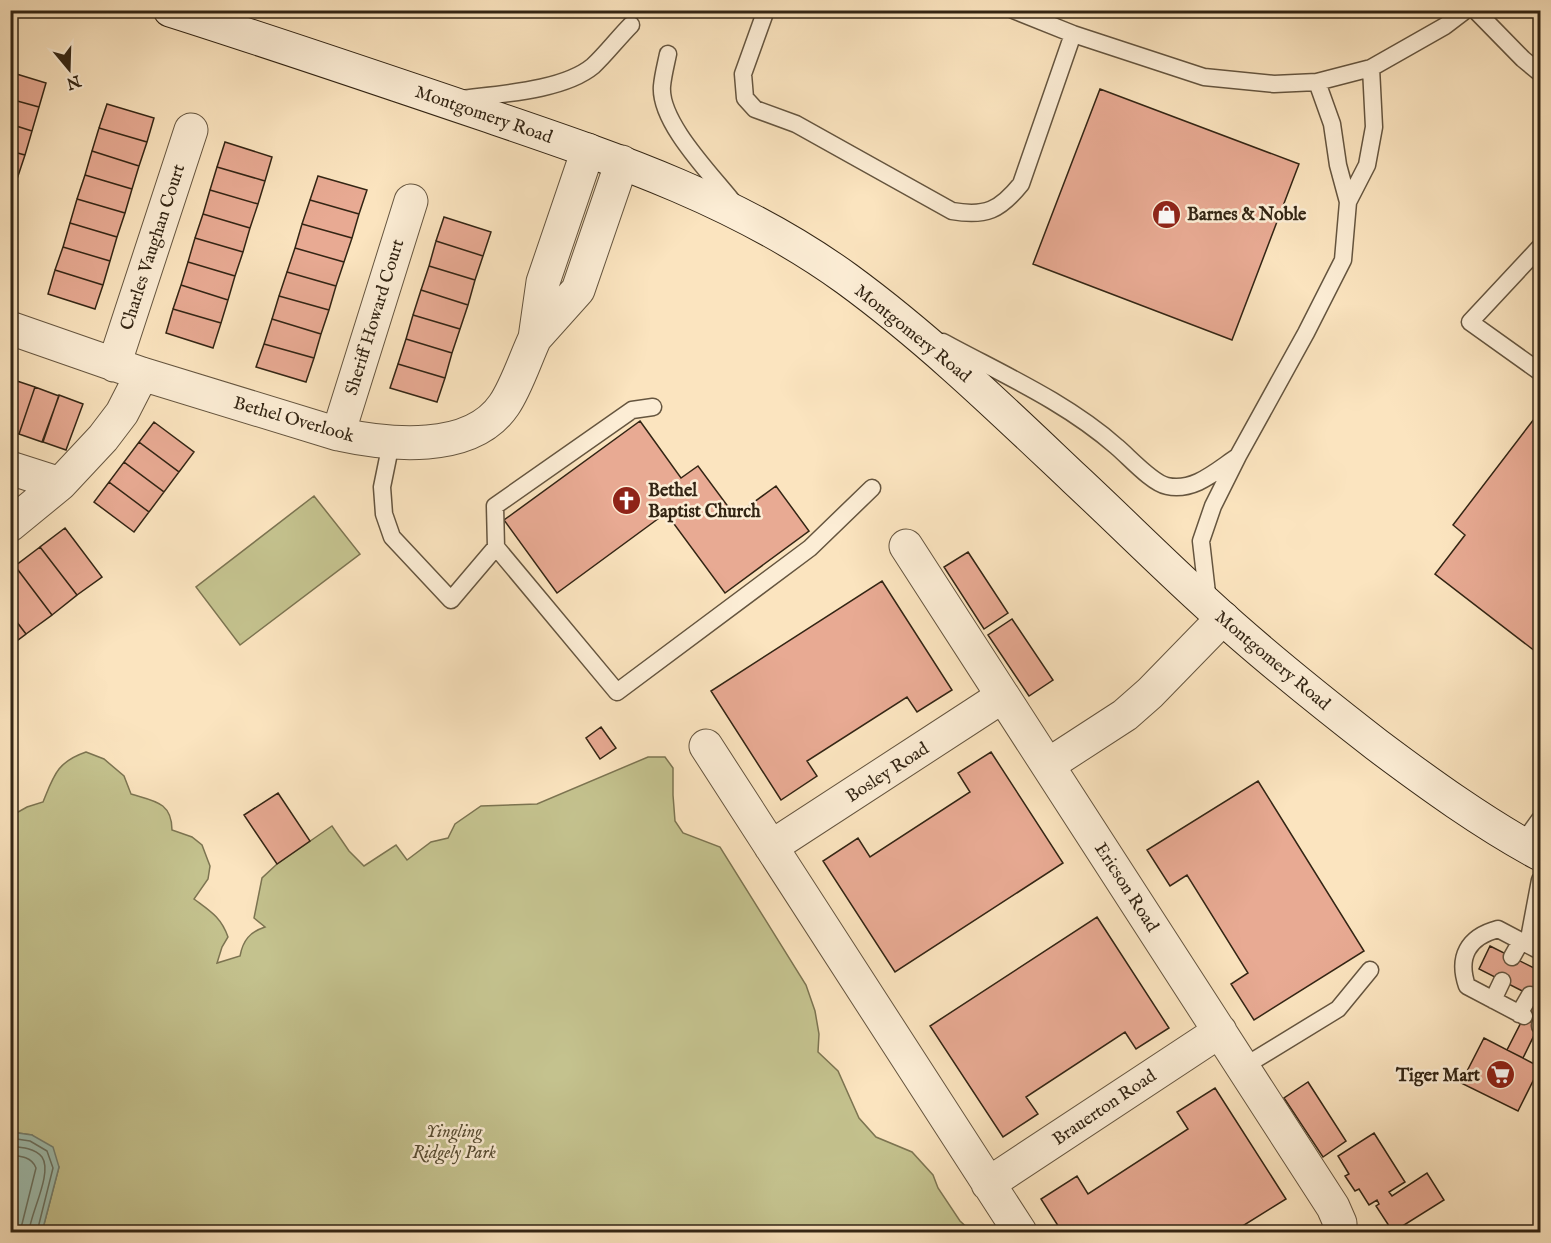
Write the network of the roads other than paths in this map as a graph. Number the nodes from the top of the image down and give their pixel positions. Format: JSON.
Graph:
{"nodes":[{"id":1,"x":170,"y":10,"type":"edge"},
{"id":2,"x":766,"y":10,"type":"edge"},
{"id":3,"x":1013,"y":10,"type":"edge"},
{"id":4,"x":1466,"y":10,"type":"edge"},
{"id":5,"x":1475,"y":10,"type":"edge"},
{"id":6,"x":631,"y":25,"type":"dead end"},
{"id":7,"x":1073,"y":34,"type":"junction"},
{"id":8,"x":668,"y":54,"type":"dead end"},
{"id":9,"x":1371,"y":68,"type":"junction"},
{"id":10,"x":1540,"y":73,"type":"edge"},
{"id":11,"x":1317,"y":82,"type":"junction"},
{"id":12,"x":447,"y":102,"type":"junction"},
{"id":13,"x":191,"y":130,"type":"dead end"},
{"id":14,"x":588,"y":150,"type":"junction"},
{"id":15,"x":622,"y":162,"type":"junction"},
{"id":16,"x":411,"y":201,"type":"dead end"},
{"id":17,"x":1348,"y":202,"type":"junction"},
{"id":18,"x":743,"y":215,"type":"junction"},
{"id":19,"x":1540,"y":247,"type":"edge"},
{"id":20,"x":897,"y":317,"type":"junction"},
{"id":21,"x":10,"y":328,"type":"edge"},
{"id":22,"x":536,"y":338,"type":"junction"},
{"id":23,"x":128,"y":369,"type":"junction"},
{"id":24,"x":1540,"y":372,"type":"edge"},
{"id":25,"x":653,"y":407,"type":"dead end"},
{"id":26,"x":338,"y":434,"type":"junction"},
{"id":27,"x":391,"y":443,"type":"junction"},
{"id":28,"x":1238,"y":456,"type":"junction"},
{"id":29,"x":10,"y":468,"type":"edge"},
{"id":30,"x":60,"y":484,"type":"junction"},
{"id":31,"x":872,"y":488,"type":"dead end"},
{"id":32,"x":10,"y":525,"type":"edge"},
{"id":33,"x":906,"y":546,"type":"dead end"},
{"id":34,"x":496,"y":547,"type":"junction"},
{"id":35,"x":1216,"y":612,"type":"junction"},
{"id":36,"x":1003,"y":696,"type":"junction"},
{"id":37,"x":706,"y":746,"type":"dead end"},
{"id":38,"x":1048,"y":765,"type":"junction"},
{"id":39,"x":1534,"y":839,"type":"edge"},
{"id":40,"x":771,"y":847,"type":"junction"},
{"id":41,"x":1540,"y":880,"type":"edge"},
{"id":42,"x":1530,"y":945,"type":"edge"},
{"id":43,"x":1512,"y":957,"type":"dead end"},
{"id":44,"x":1370,"y":970,"type":"dead end"},
{"id":45,"x":1502,"y":981,"type":"dead end"},
{"id":46,"x":1530,"y":995,"type":"dead end"},
{"id":47,"x":1493,"y":1000,"type":"junction"},
{"id":48,"x":1220,"y":1031,"type":"junction"},
{"id":49,"x":1243,"y":1067,"type":"junction"},
{"id":50,"x":988,"y":1184,"type":"junction"},
{"id":51,"x":1020,"y":1233,"type":"edge"},
{"id":52,"x":1340,"y":1233,"type":"edge"}],
"edges":[{"from":1,"to":12,"type":"street","name":"Montgomery Road"},
{"from":2,"to":7,"type":"lane"},
{"from":3,"to":7,"type":"lane"},
{"from":4,"to":9,"type":"lane"},
{"from":5,"to":10,"type":"lane"},
{"from":6,"to":12,"type":"lane"},
{"from":7,"to":11,"type":"lane"},
{"from":8,"to":18,"type":"lane"},
{"from":9,"to":11,"type":"lane"},
{"from":9,"to":17,"type":"lane"},
{"from":11,"to":17,"type":"lane"},
{"from":12,"to":14,"type":"street","name":"Montgomery Road"},
{"from":13,"to":23,"type":"street","name":"Charles Vaughan Court"},
{"from":14,"to":15,"type":"street","name":"Montgomery Road"},
{"from":14,"to":22,"type":"street","name":"Bethel Overlook"},
{"from":15,"to":18,"type":"street","name":"Montgomery Road"},
{"from":15,"to":22,"type":"street","name":"Bethel Overlook"},
{"from":16,"to":26,"type":"street","name":"Sheriff Howard Court"},
{"from":17,"to":28,"type":"lane"},
{"from":18,"to":20,"type":"street","name":"Montgomery Road"},
{"from":19,"to":24,"type":"lane"},
{"from":20,"to":28,"type":"lane"},
{"from":20,"to":35,"type":"street","name":"Montgomery Road"},
{"from":21,"to":23,"type":"street","name":"Bethel Overlook"},
{"from":22,"to":27,"type":"street","name":"Bethel Overlook"},
{"from":23,"to":26,"type":"street","name":"Bethel Overlook"},
{"from":23,"to":30,"type":"street","name":"Charles Vaughan Court"},
{"from":25,"to":34,"type":"lane"},
{"from":26,"to":27,"type":"street","name":"Bethel Overlook"},
{"from":27,"to":34,"type":"lane"},
{"from":28,"to":35,"type":"lane"},
{"from":29,"to":30,"type":"street"},
{"from":30,"to":32,"type":"street","name":"Charles Vaughan Court"},
{"from":31,"to":34,"type":"lane"},
{"from":33,"to":36,"type":"street","name":"Ericson Road"},
{"from":35,"to":38,"type":"street"},
{"from":35,"to":39,"type":"street","name":"Montgomery Road"},
{"from":36,"to":38,"type":"street","name":"Ericson Road"},
{"from":36,"to":40,"type":"street","name":"Bosley Road"},
{"from":37,"to":40,"type":"street"},
{"from":38,"to":48,"type":"street","name":"Ericson Road"},
{"from":40,"to":50,"type":"street"},
{"from":41,"to":42,"type":"lane"},
{"from":42,"to":43,"type":"lane"},
{"from":42,"to":47,"type":"lane"},
{"from":44,"to":49,"type":"lane"},
{"from":45,"to":47,"type":"lane"},
{"from":46,"to":47,"type":"lane"},
{"from":48,"to":49,"type":"street","name":"Ericson Road"},
{"from":48,"to":50,"type":"street","name":"Brauerton Road"},
{"from":49,"to":52,"type":"street","name":"Ericson Road"},
{"from":50,"to":51,"type":"street"}]}
